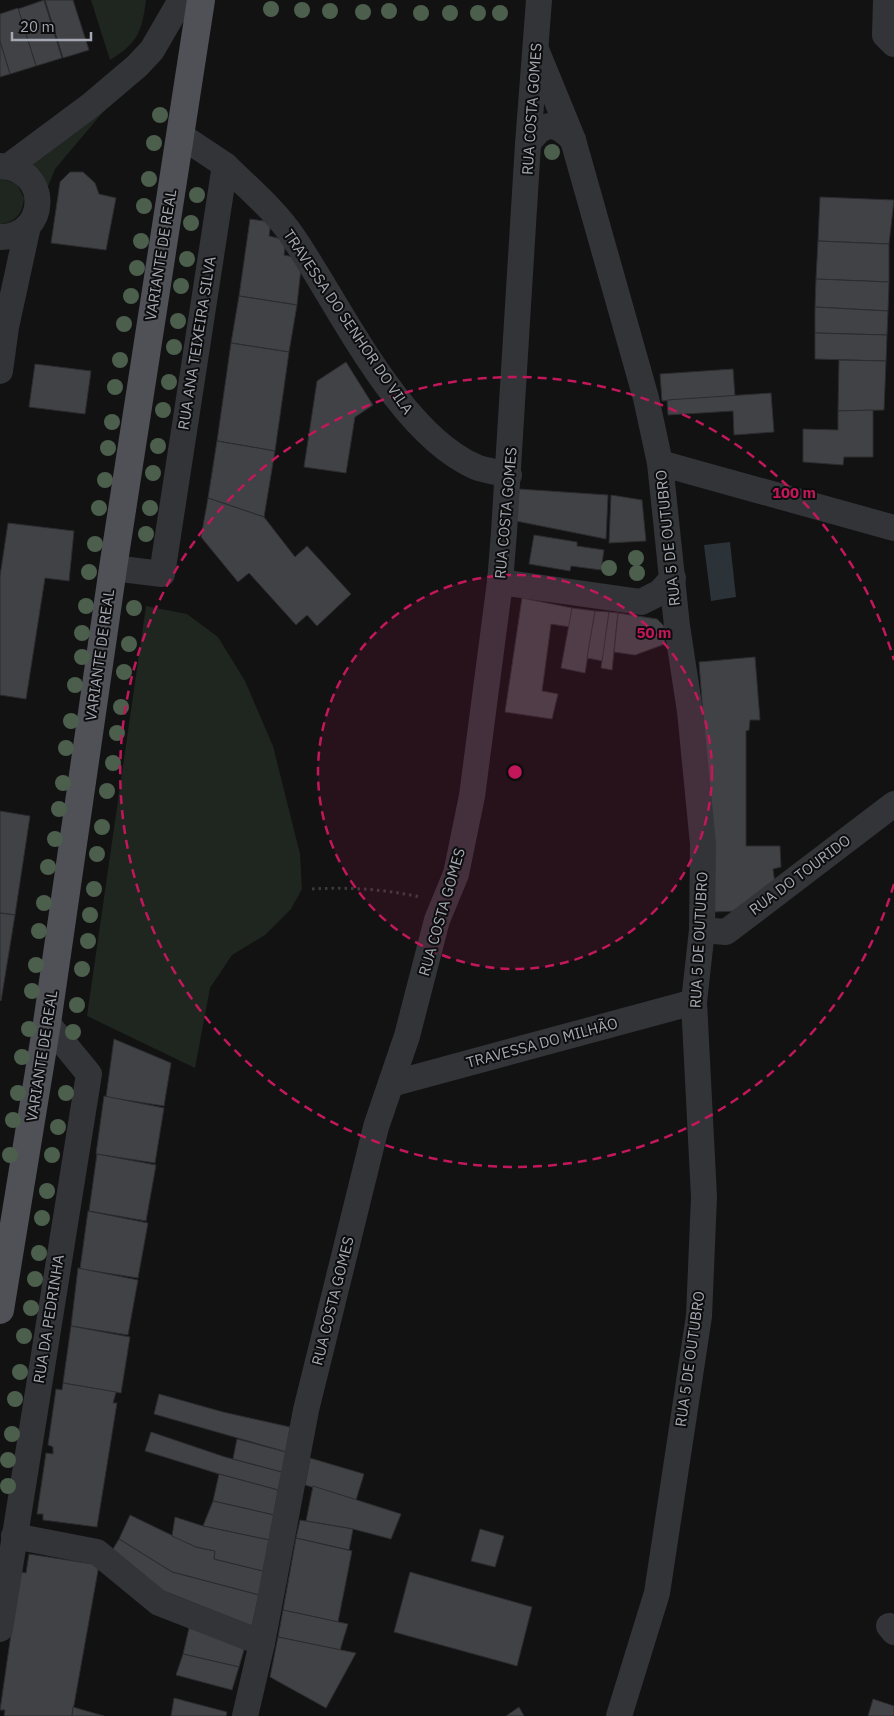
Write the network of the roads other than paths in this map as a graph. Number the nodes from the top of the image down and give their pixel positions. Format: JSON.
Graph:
{"nodes":[{"id":1,"x":181,"y":0,"type":"edge"},
{"id":2,"x":200,"y":0,"type":"edge"},
{"id":3,"x":539,"y":0,"type":"edge"},
{"id":4,"x":886,"y":0,"type":"edge"},
{"id":5,"x":894,"y":44,"type":"edge"},
{"id":6,"x":536,"y":48,"type":"junction"},
{"id":7,"x":180,"y":135,"type":"junction"},
{"id":8,"x":572,"y":140,"type":"junction"},
{"id":9,"x":528,"y":144,"type":"junction"},
{"id":10,"x":4,"y":166,"type":"edge"},
{"id":11,"x":225,"y":166,"type":"junction"},
{"id":12,"x":28,"y":226,"type":"junction"},
{"id":13,"x":0,"y":237,"type":"edge"},
{"id":14,"x":0,"y":246,"type":"edge"},
{"id":15,"x":6,"y":328,"type":"junction"},
{"id":16,"x":0,"y":372,"type":"edge"},
{"id":17,"x":660,"y":463,"type":"junction"},
{"id":18,"x":509,"y":475,"type":"junction"},
{"id":19,"x":894,"y":528,"type":"edge"},
{"id":20,"x":113,"y":568,"type":"junction"},
{"id":21,"x":673,"y":578,"type":"junction"},
{"id":22,"x":500,"y":582,"type":"junction"},
{"id":23,"x":894,"y":804,"type":"edge"},
{"id":24,"x":702,"y":930,"type":"junction"},
{"id":25,"x":694,"y":1002,"type":"junction"},
{"id":26,"x":47,"y":1023,"type":"junction"},
{"id":27,"x":391,"y":1084,"type":"junction"},
{"id":28,"x":0,"y":1310,"type":"edge"},
{"id":29,"x":14,"y":1536,"type":"junction"},
{"id":30,"x":0,"y":1629,"type":"edge"},
{"id":31,"x":262,"y":1643,"type":"junction"},
{"id":32,"x":244,"y":1716,"type":"edge"},
{"id":33,"x":619,"y":1716,"type":"edge"}],
"edges":[{"from":1,"to":10,"type":"street"},
{"from":2,"to":7,"type":"main road","name":"VARIANTE DE REAL"},
{"from":3,"to":6,"type":"street","name":"RUA COSTA GOMES"},
{"from":4,"to":5,"type":"street"},
{"from":6,"to":8,"type":"street","name":"RUA 5 DE OUTUBRO"},
{"from":6,"to":9,"type":"street","name":"RUA COSTA GOMES"},
{"from":7,"to":11,"type":"street"},
{"from":7,"to":20,"type":"main road","name":"VARIANTE DE REAL"},
{"from":8,"to":9,"type":"street"},
{"from":8,"to":17,"type":"street","name":"RUA 5 DE OUTUBRO"},
{"from":9,"to":18,"type":"street","name":"RUA COSTA GOMES"},
{"from":10,"to":12,"type":"street"},
{"from":11,"to":18,"type":"street","name":"TRAVESSA DO SENHOR DO VILA"},
{"from":11,"to":20,"type":"street","name":"RUA ANA TEIXEIRA SILVA"},
{"from":12,"to":13,"type":"street"},
{"from":12,"to":15,"type":"street"},
{"from":14,"to":15,"type":"street"},
{"from":15,"to":16,"type":"street"},
{"from":17,"to":19,"type":"street"},
{"from":17,"to":21,"type":"street","name":"RUA 5 DE OUTUBRO"},
{"from":18,"to":22,"type":"street","name":"RUA COSTA GOMES"},
{"from":20,"to":26,"type":"main road","name":"VARIANTE DE REAL"},
{"from":21,"to":22,"type":"street"},
{"from":21,"to":24,"type":"street","name":"RUA 5 DE OUTUBRO"},
{"from":22,"to":27,"type":"street","name":"RUA COSTA GOMES"},
{"from":23,"to":24,"type":"street","name":"RUA DO TOURIDO"},
{"from":24,"to":25,"type":"street","name":"RUA 5 DE OUTUBRO"},
{"from":25,"to":27,"type":"street","name":"TRAVESSA DO MILHÃO"},
{"from":25,"to":33,"type":"street","name":"RUA 5 DE OUTUBRO"},
{"from":26,"to":28,"type":"main road","name":"VARIANTE DE REAL"},
{"from":26,"to":29,"type":"street","name":"RUA DA PEDRINHA"},
{"from":27,"to":31,"type":"street","name":"RUA COSTA GOMES"},
{"from":29,"to":30,"type":"street","name":"RUA DA PEDRINHA"},
{"from":29,"to":31,"type":"street"},
{"from":31,"to":32,"type":"street","name":"RUA COSTA GOMES"}]}
